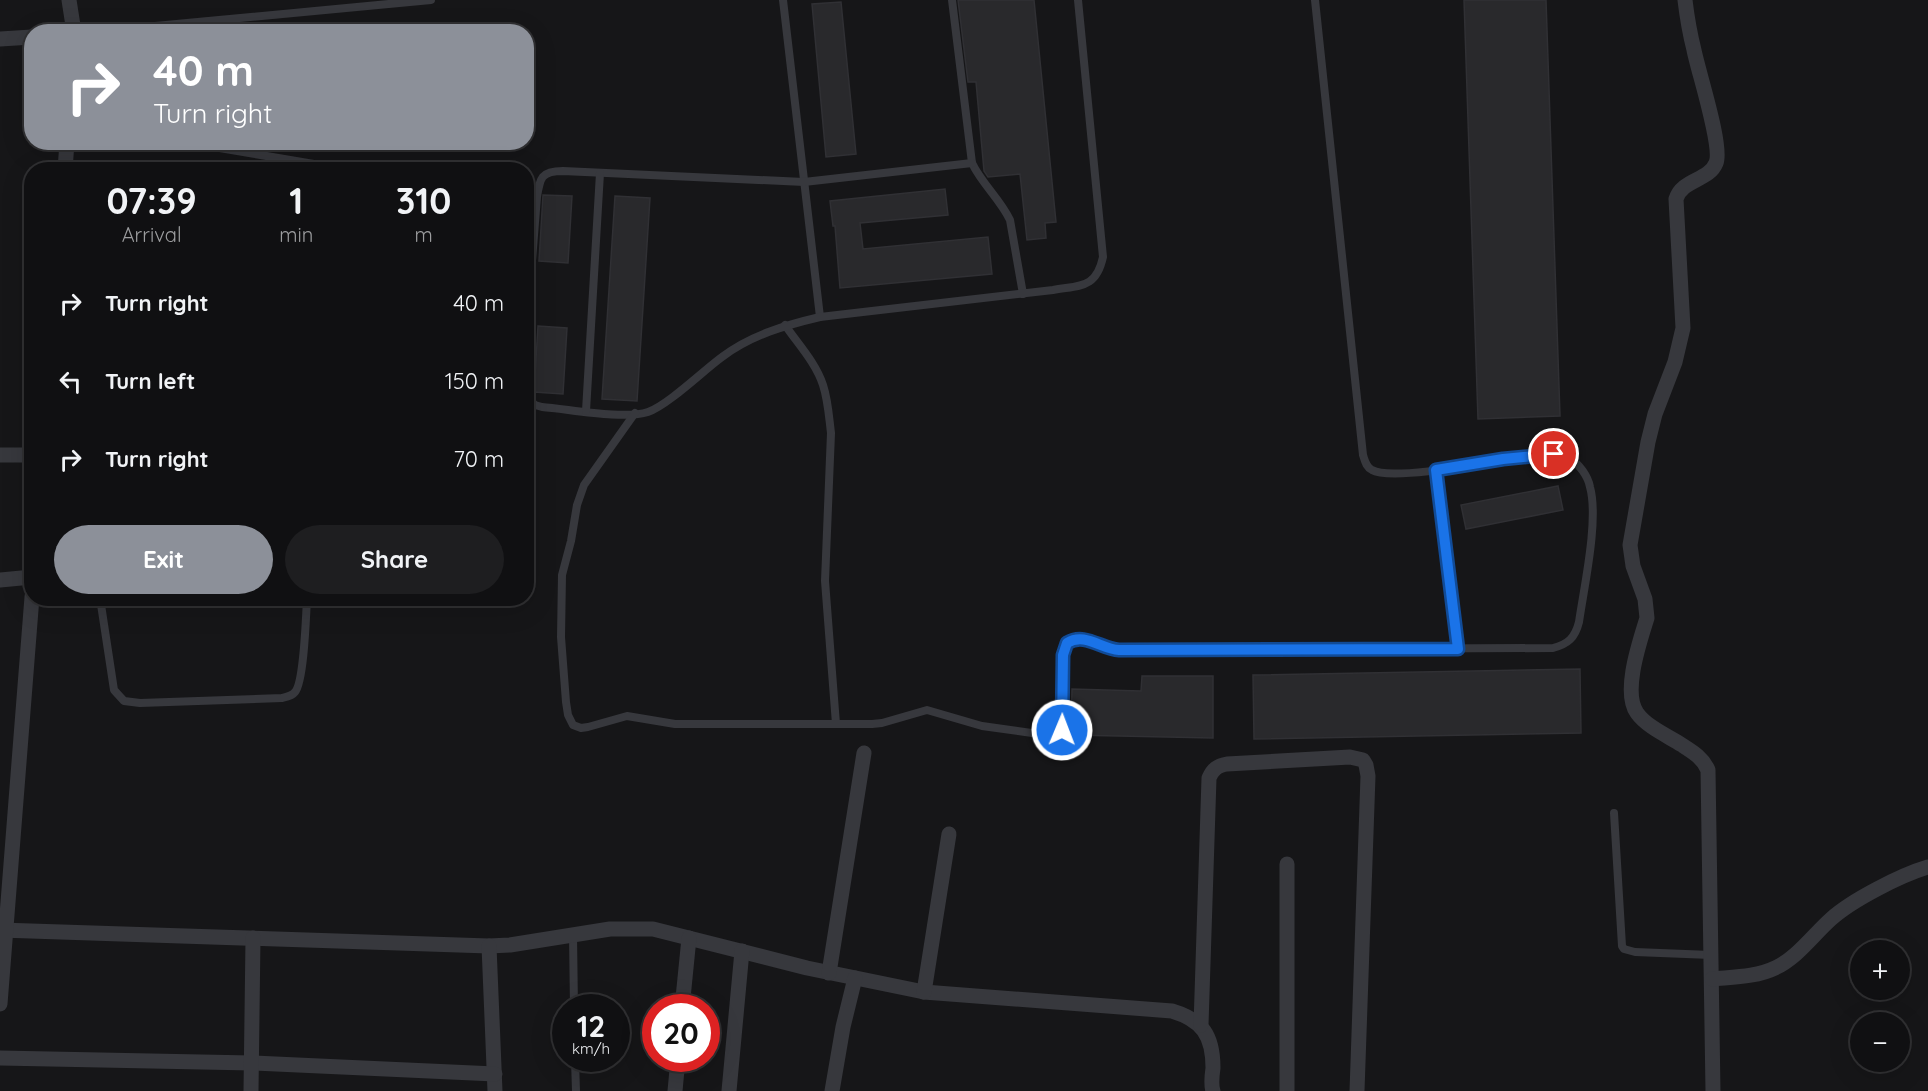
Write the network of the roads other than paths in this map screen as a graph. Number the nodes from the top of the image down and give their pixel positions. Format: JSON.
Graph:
{"nodes":[{"id":1,"x":69,"y":0,"type":"edge"},
{"id":2,"x":430,"y":0,"type":"edge"},
{"id":3,"x":783,"y":0,"type":"edge"},
{"id":4,"x":951,"y":0,"type":"edge"},
{"id":5,"x":1078,"y":0,"type":"edge"},
{"id":6,"x":1315,"y":0,"type":"edge"},
{"id":7,"x":1685,"y":0,"type":"edge"},
{"id":8,"x":73,"y":24,"type":"edge"},
{"id":9,"x":176,"y":24,"type":"edge"},
{"id":10,"x":24,"y":38,"type":"edge"},
{"id":11,"x":0,"y":39,"type":"edge"},
{"id":12,"x":231,"y":150,"type":"edge"},
{"id":13,"x":302,"y":162,"type":"edge"},
{"id":14,"x":972,"y":163,"type":"junction"},
{"id":15,"x":600,"y":173,"type":"junction"},
{"id":16,"x":804,"y":182,"type":"junction"},
{"id":17,"x":534,"y":235,"type":"edge"},
{"id":18,"x":1023,"y":294,"type":"junction"},
{"id":19,"x":820,"y":317,"type":"junction"},
{"id":20,"x":785,"y":325,"type":"junction"},
{"id":21,"x":534,"y":405,"type":"edge"},
{"id":22,"x":586,"y":411,"type":"junction"},
{"id":23,"x":635,"y":413,"type":"junction"},
{"id":24,"x":0,"y":455,"type":"edge"},
{"id":25,"x":24,"y":455,"type":"edge"},
{"id":26,"x":1436,"y":470,"type":"junction"},
{"id":27,"x":24,"y":578,"type":"edge"},
{"id":28,"x":0,"y":580,"type":"edge"},
{"id":29,"x":31,"y":606,"type":"edge"},
{"id":30,"x":101,"y":606,"type":"edge"},
{"id":31,"x":307,"y":606,"type":"edge"},
{"id":32,"x":1458,"y":649,"type":"junction"},
{"id":33,"x":836,"y":724,"type":"junction"},
{"id":34,"x":864,"y":753,"type":"dead end"},
{"id":35,"x":1614,"y":813,"type":"dead end"},
{"id":36,"x":949,"y":834,"type":"dead end"},
{"id":37,"x":1287,"y":864,"type":"dead end"},
{"id":38,"x":1928,"y":867,"type":"edge"},
{"id":39,"x":3,"y":929,"type":"edge"},
{"id":40,"x":573,"y":935,"type":"junction"},
{"id":41,"x":253,"y":938,"type":"junction"},
{"id":42,"x":688,"y":938,"type":"junction"},
{"id":43,"x":489,"y":946,"type":"junction"},
{"id":44,"x":742,"y":951,"type":"junction"},
{"id":45,"x":1711,"y":955,"type":"junction"},
{"id":46,"x":829,"y":973,"type":"junction"},
{"id":47,"x":855,"y":978,"type":"junction"},
{"id":48,"x":1712,"y":979,"type":"junction"},
{"id":49,"x":924,"y":992,"type":"junction"},
{"id":50,"x":574,"y":994,"type":"edge"},
{"id":51,"x":683,"y":994,"type":"edge"},
{"id":52,"x":0,"y":1004,"type":"edge"},
{"id":53,"x":1201,"y":1025,"type":"junction"},
{"id":54,"x":0,"y":1058,"type":"edge"},
{"id":55,"x":252,"y":1063,"type":"junction"},
{"id":56,"x":575,"y":1072,"type":"edge"},
{"id":57,"x":677,"y":1072,"type":"edge"},
{"id":58,"x":495,"y":1074,"type":"junction"},
{"id":59,"x":251,"y":1091,"type":"edge"},
{"id":60,"x":495,"y":1091,"type":"edge"},
{"id":61,"x":576,"y":1091,"type":"edge"},
{"id":62,"x":675,"y":1091,"type":"edge"},
{"id":63,"x":729,"y":1091,"type":"edge"},
{"id":64,"x":832,"y":1091,"type":"edge"},
{"id":65,"x":1213,"y":1091,"type":"edge"},
{"id":66,"x":1287,"y":1091,"type":"edge"},
{"id":67,"x":1357,"y":1091,"type":"edge"},
{"id":68,"x":1713,"y":1091,"type":"edge"}],
"edges":[{"from":1,"to":8,"type":"street"},
{"from":2,"to":9,"type":"lane"},
{"from":3,"to":16,"type":"lane"},
{"from":4,"to":14,"type":"lane"},
{"from":5,"to":18,"type":"lane"},
{"from":6,"to":26,"type":"lane"},
{"from":7,"to":45,"type":"street"},
{"from":10,"to":11,"type":"street"},
{"from":12,"to":13,"type":"lane"},
{"from":14,"to":16,"type":"lane"},
{"from":14,"to":18,"type":"lane"},
{"from":15,"to":16,"type":"lane"},
{"from":15,"to":17,"type":"lane"},
{"from":15,"to":22,"type":"lane"},
{"from":16,"to":19,"type":"lane"},
{"from":18,"to":19,"type":"lane"},
{"from":19,"to":20,"type":"lane"},
{"from":20,"to":23,"type":"lane"},
{"from":20,"to":33,"type":"lane"},
{"from":21,"to":22,"type":"lane"},
{"from":22,"to":23,"type":"lane"},
{"from":23,"to":33,"type":"lane"},
{"from":24,"to":25,"type":"street"},
{"from":26,"to":32,"type":"lane"},
{"from":26,"to":32,"type":"lane"},
{"from":27,"to":28,"type":"street"},
{"from":29,"to":39,"type":"street"},
{"from":30,"to":31,"type":"lane"},
{"from":32,"to":33,"type":"lane"},
{"from":34,"to":46,"type":"street"},
{"from":35,"to":45,"type":"lane"},
{"from":36,"to":49,"type":"street"},
{"from":37,"to":66,"type":"street"},
{"from":38,"to":48,"type":"street"},
{"from":39,"to":41,"type":"street"},
{"from":39,"to":52,"type":"street"},
{"from":40,"to":42,"type":"street"},
{"from":40,"to":43,"type":"street"},
{"from":40,"to":50,"type":"lane"},
{"from":41,"to":43,"type":"street"},
{"from":41,"to":55,"type":"street"},
{"from":42,"to":44,"type":"street"},
{"from":42,"to":51,"type":"street"},
{"from":43,"to":58,"type":"street"},
{"from":44,"to":46,"type":"street"},
{"from":44,"to":63,"type":"street"},
{"from":45,"to":48,"type":"street"},
{"from":46,"to":47,"type":"street"},
{"from":47,"to":49,"type":"street"},
{"from":47,"to":64,"type":"street"},
{"from":48,"to":68,"type":"street"},
{"from":49,"to":53,"type":"street"},
{"from":53,"to":65,"type":"street"},
{"from":53,"to":67,"type":"street"},
{"from":54,"to":55,"type":"street"},
{"from":55,"to":58,"type":"street"},
{"from":55,"to":59,"type":"street"},
{"from":56,"to":61,"type":"lane"},
{"from":57,"to":62,"type":"street"},
{"from":58,"to":60,"type":"street"}]}
